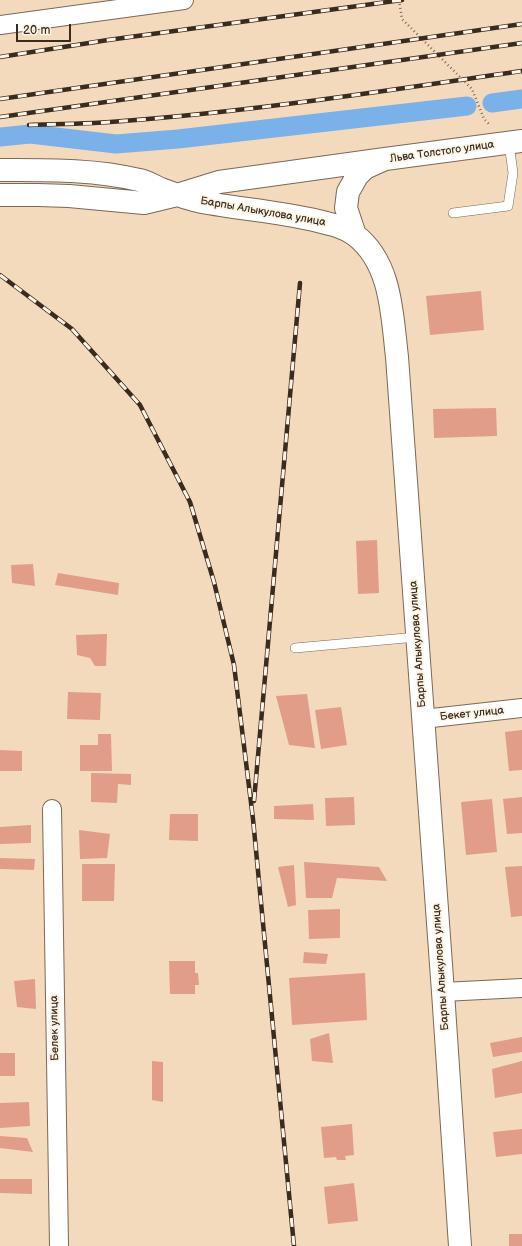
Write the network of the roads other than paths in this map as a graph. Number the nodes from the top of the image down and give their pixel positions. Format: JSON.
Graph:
{"nodes":[{"id":1,"x":184,"y":0,"type":"edge"},
{"id":2,"x":0,"y":25,"type":"edge"},
{"id":3,"x":516,"y":142,"type":"edge"},
{"id":4,"x":385,"y":159,"type":"junction"},
{"id":5,"x":0,"y":170,"type":"edge"},
{"id":6,"x":177,"y":195,"type":"junction"},
{"id":7,"x":0,"y":196,"type":"edge"},
{"id":8,"x":453,"y":213,"type":"dead end"},
{"id":9,"x":355,"y":235,"type":"junction"},
{"id":10,"x":418,"y":637,"type":"junction"},
{"id":11,"x":295,"y":648,"type":"dead end"},
{"id":12,"x":522,"y":708,"type":"edge"},
{"id":13,"x":423,"y":719,"type":"junction"},
{"id":14,"x":52,"y":809,"type":"dead end"},
{"id":15,"x":522,"y":988,"type":"edge"},
{"id":16,"x":443,"y":992,"type":"junction"},
{"id":17,"x":59,"y":1246,"type":"edge"},
{"id":18,"x":460,"y":1246,"type":"edge"}],
"edges":[{"from":1,"to":2,"type":"street"},
{"from":3,"to":4,"type":"main road","name":"Льва Толстого улица"},
{"from":3,"to":8,"type":"lane"},
{"from":4,"to":6,"type":"main road"},
{"from":4,"to":9,"type":"main road","name":"Льва Толстого улица"},
{"from":5,"to":6,"type":"main road","name":"Барпы Алыкулова улица"},
{"from":6,"to":7,"type":"main road"},
{"from":6,"to":9,"type":"main road","name":"Барпы Алыкулова улица"},
{"from":9,"to":10,"type":"main road","name":"Барпы Алыкулова улица"},
{"from":10,"to":11,"type":"lane"},
{"from":10,"to":13,"type":"main road","name":"Барпы Алыкулова улица"},
{"from":12,"to":13,"type":"street","name":"Бекет улица"},
{"from":13,"to":16,"type":"main road","name":"Барпы Алыкулова улица"},
{"from":14,"to":17,"type":"street","name":"Белек улица"},
{"from":15,"to":16,"type":"street"},
{"from":16,"to":18,"type":"main road","name":"Барпы Алыкулова улица"}]}
